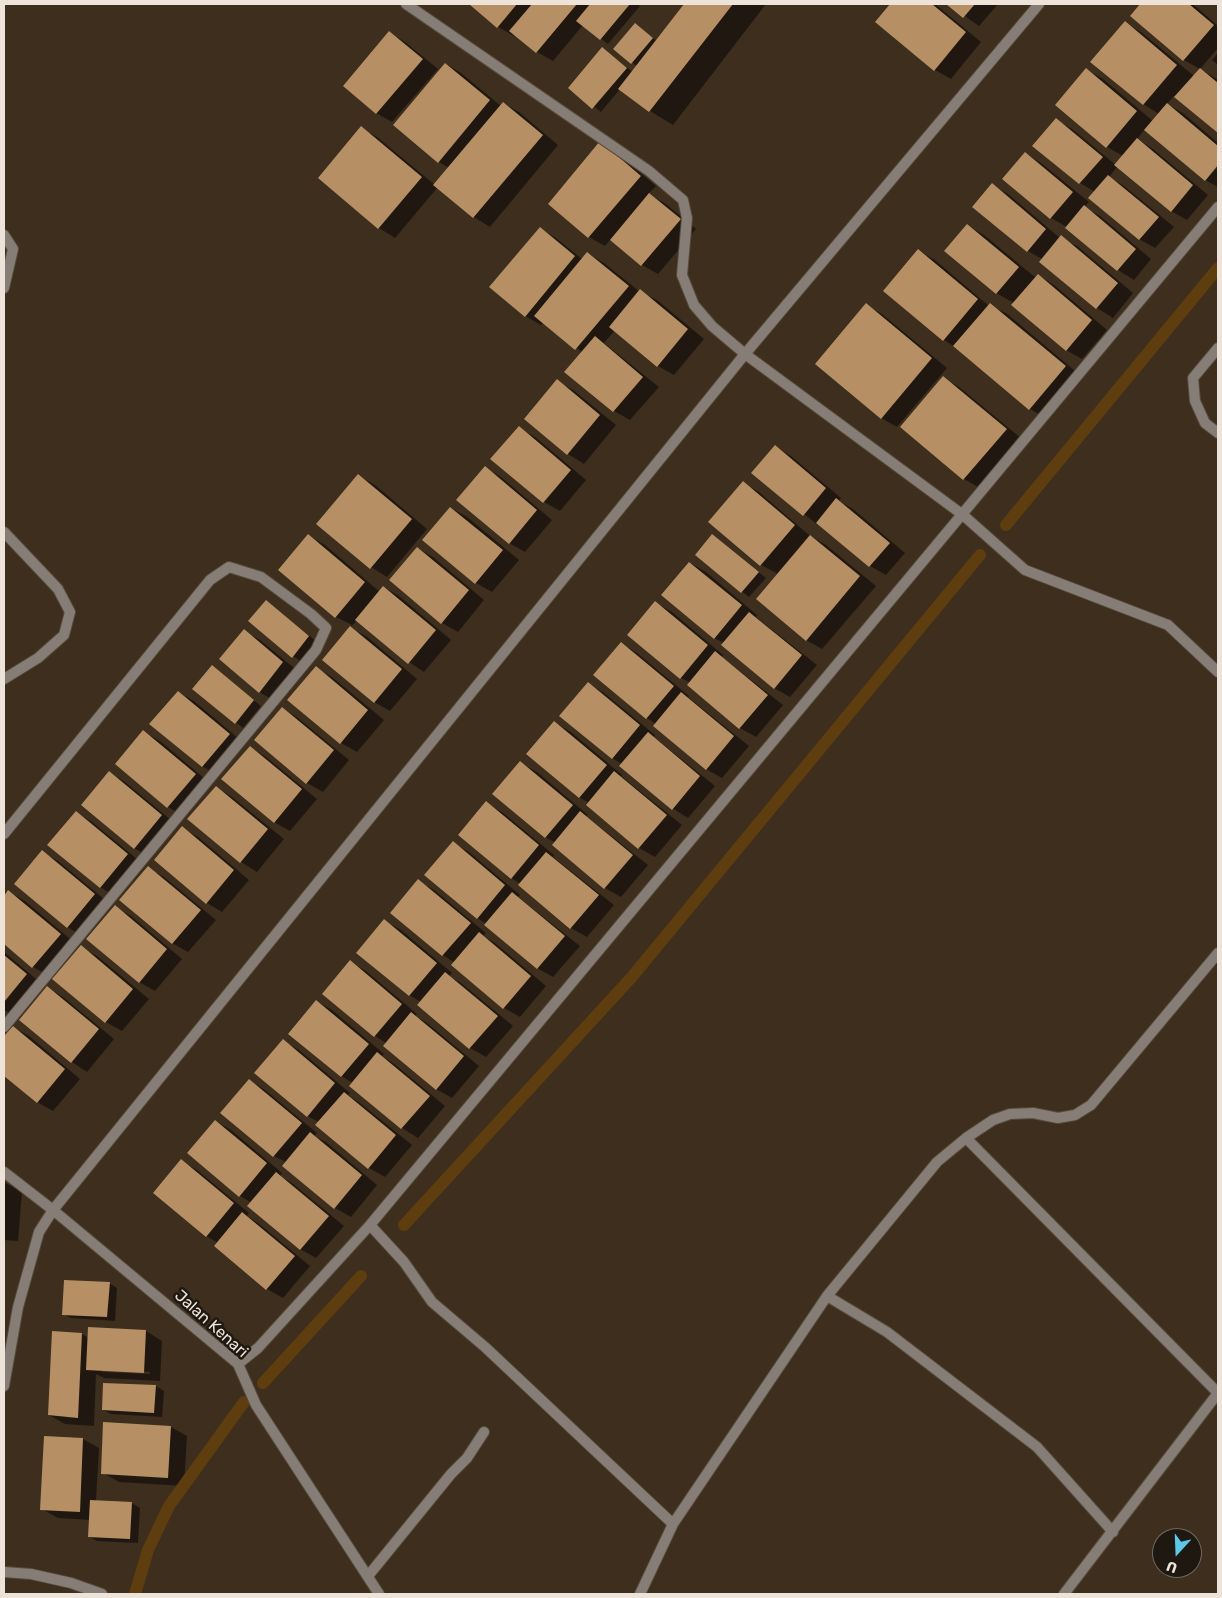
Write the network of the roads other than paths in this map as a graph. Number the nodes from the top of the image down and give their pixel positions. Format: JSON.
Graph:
{"nodes":[{"id":1,"x":406,"y":4,"type":"edge"},
{"id":2,"x":1039,"y":4,"type":"edge"},
{"id":3,"x":1218,"y":207,"type":"edge"},
{"id":4,"x":4,"y":235,"type":"edge"},
{"id":5,"x":4,"y":288,"type":"edge"},
{"id":6,"x":1218,"y":348,"type":"edge"},
{"id":7,"x":745,"y":354,"type":"junction"},
{"id":8,"x":1218,"y":433,"type":"edge"},
{"id":9,"x":963,"y":515,"type":"junction"},
{"id":10,"x":4,"y":532,"type":"edge"},
{"id":11,"x":1218,"y":672,"type":"edge"},
{"id":12,"x":4,"y":679,"type":"edge"},
{"id":13,"x":4,"y":834,"type":"edge"},
{"id":14,"x":1218,"y":953,"type":"edge"},
{"id":15,"x":4,"y":1027,"type":"edge"},
{"id":16,"x":966,"y":1138,"type":"junction"},
{"id":17,"x":4,"y":1172,"type":"edge"},
{"id":18,"x":53,"y":1210,"type":"junction"},
{"id":19,"x":370,"y":1225,"type":"junction"},
{"id":20,"x":827,"y":1296,"type":"junction"},
{"id":21,"x":238,"y":1364,"type":"junction"},
{"id":22,"x":4,"y":1386,"type":"edge"},
{"id":23,"x":1218,"y":1393,"type":"edge"},
{"id":24,"x":484,"y":1432,"type":"dead end"},
{"id":25,"x":673,"y":1524,"type":"junction"},
{"id":26,"x":1113,"y":1532,"type":"junction"},
{"id":27,"x":4,"y":1572,"type":"edge"},
{"id":28,"x":368,"y":1576,"type":"junction"},
{"id":29,"x":102,"y":1594,"type":"edge"},
{"id":30,"x":379,"y":1594,"type":"edge"},
{"id":31,"x":640,"y":1594,"type":"edge"},
{"id":32,"x":1064,"y":1594,"type":"edge"}],
"edges":[{"from":1,"to":7,"type":"street"},
{"from":2,"to":7,"type":"street"},
{"from":3,"to":9,"type":"street"},
{"from":4,"to":5,"type":"street"},
{"from":6,"to":8,"type":"street"},
{"from":7,"to":9,"type":"street"},
{"from":7,"to":18,"type":"street"},
{"from":9,"to":11,"type":"street"},
{"from":9,"to":19,"type":"street"},
{"from":10,"to":12,"type":"street"},
{"from":13,"to":15,"type":"street"},
{"from":14,"to":16,"type":"street"},
{"from":16,"to":20,"type":"street"},
{"from":16,"to":23,"type":"street"},
{"from":17,"to":18,"type":"street","name":"Jalan Kenari"},
{"from":18,"to":21,"type":"street","name":"Jalan Kenari"},
{"from":18,"to":22,"type":"street"},
{"from":19,"to":21,"type":"street"},
{"from":19,"to":25,"type":"street"},
{"from":20,"to":25,"type":"street"},
{"from":20,"to":26,"type":"street"},
{"from":21,"to":28,"type":"street","name":"Jalan Kenari"},
{"from":23,"to":26,"type":"street"},
{"from":24,"to":28,"type":"street"},
{"from":25,"to":31,"type":"street"},
{"from":26,"to":32,"type":"street"},
{"from":27,"to":29,"type":"street"},
{"from":28,"to":30,"type":"street","name":"Jalan Kenari"}]}
